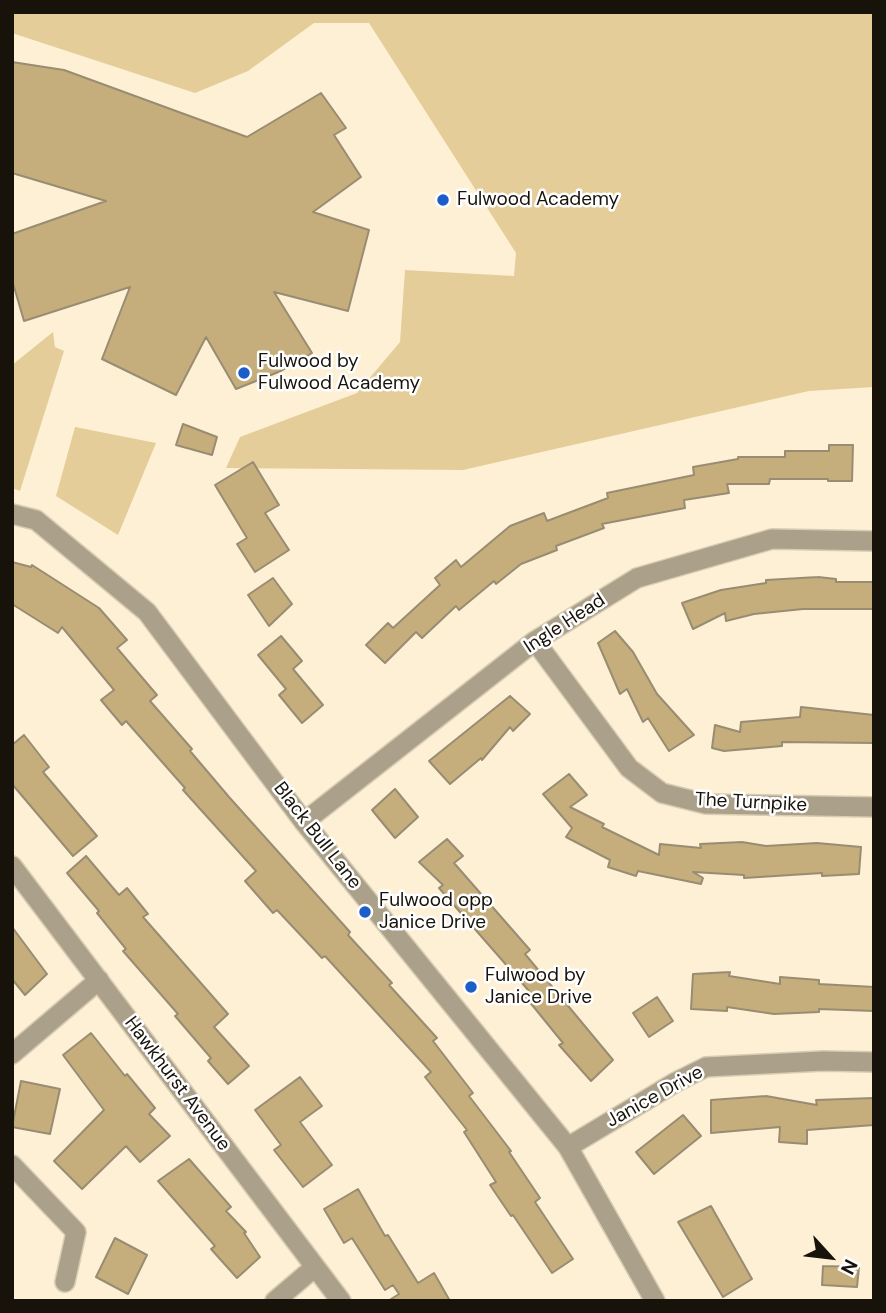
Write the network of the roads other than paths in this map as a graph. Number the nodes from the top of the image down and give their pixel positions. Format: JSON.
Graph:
{"nodes":[{"id":1,"x":12,"y":514,"type":"edge"},
{"id":2,"x":874,"y":541,"type":"edge"},
{"id":3,"x":535,"y":641,"type":"junction"},
{"id":4,"x":874,"y":807,"type":"edge"},
{"id":5,"x":304,"y":822,"type":"junction"},
{"id":6,"x":12,"y":866,"type":"edge"},
{"id":7,"x":99,"y":980,"type":"junction"},
{"id":8,"x":12,"y":1054,"type":"edge"},
{"id":9,"x":874,"y":1062,"type":"edge"},
{"id":10,"x":568,"y":1147,"type":"junction"},
{"id":11,"x":12,"y":1165,"type":"edge"},
{"id":12,"x":315,"y":1267,"type":"junction"},
{"id":13,"x":65,"y":1282,"type":"dead end"},
{"id":14,"x":275,"y":1301,"type":"edge"},
{"id":15,"x":341,"y":1301,"type":"edge"},
{"id":16,"x":655,"y":1301,"type":"edge"}],
"edges":[{"from":1,"to":5,"type":"street","name":"Black Bull Lane"},
{"from":2,"to":3,"type":"street","name":"Ingle Head"},
{"from":3,"to":4,"type":"street","name":"The Turnpike"},
{"from":3,"to":5,"type":"street","name":"Ingle Head"},
{"from":5,"to":10,"type":"street","name":"Black Bull Lane"},
{"from":6,"to":7,"type":"street","name":"Hawkhurst Avenue"},
{"from":7,"to":8,"type":"street"},
{"from":7,"to":12,"type":"street","name":"Hawkhurst Avenue"},
{"from":9,"to":10,"type":"street","name":"Janice Drive"},
{"from":10,"to":16,"type":"street","name":"Black Bull Lane"},
{"from":11,"to":13,"type":"street"},
{"from":12,"to":14,"type":"street"},
{"from":12,"to":15,"type":"street","name":"Hawkhurst Avenue"}]}
